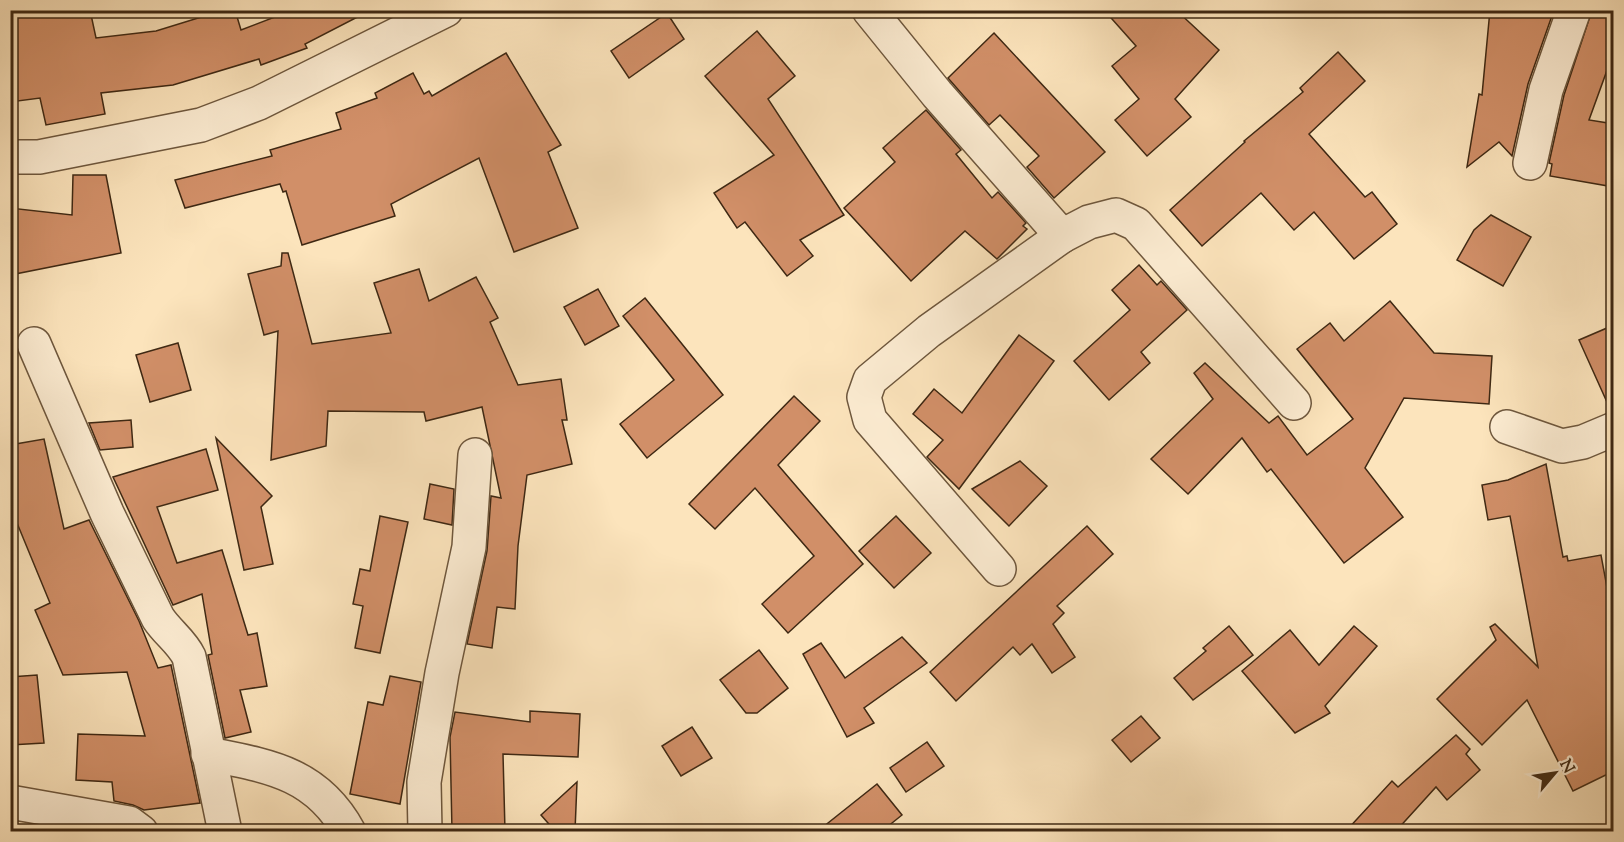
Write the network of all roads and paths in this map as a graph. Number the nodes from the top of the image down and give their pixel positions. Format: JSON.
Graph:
{"nodes":[{"id":1,"x":446,"y":10,"type":"edge"},
{"id":2,"x":869,"y":10,"type":"edge"},
{"id":3,"x":1574,"y":10,"type":"edge"},
{"id":4,"x":10,"y":157,"type":"edge"},
{"id":5,"x":1530,"y":162,"type":"dead end"},
{"id":6,"x":1062,"y":236,"type":"junction"},
{"id":7,"x":34,"y":345,"type":"dead end"},
{"id":8,"x":1294,"y":403,"type":"dead end"},
{"id":9,"x":1507,"y":427,"type":"dead end"},
{"id":10,"x":1614,"y":429,"type":"edge"},
{"id":11,"x":475,"y":455,"type":"dead end"},
{"id":12,"x":999,"y":569,"type":"dead end"},
{"id":13,"x":208,"y":754,"type":"junction"},
{"id":14,"x":10,"y":802,"type":"edge"},
{"id":15,"x":141,"y":831,"type":"edge"},
{"id":16,"x":225,"y":831,"type":"edge"},
{"id":17,"x":349,"y":831,"type":"edge"},
{"id":18,"x":425,"y":831,"type":"edge"}],
"edges":[{"from":1,"to":4,"type":"street"},
{"from":2,"to":6,"type":"street"},
{"from":3,"to":5,"type":"street"},
{"from":6,"to":8,"type":"street"},
{"from":6,"to":12,"type":"street"},
{"from":7,"to":13,"type":"street"},
{"from":9,"to":10,"type":"street"},
{"from":11,"to":18,"type":"street"},
{"from":13,"to":16,"type":"street"},
{"from":13,"to":17,"type":"street"},
{"from":14,"to":15,"type":"street"}]}
